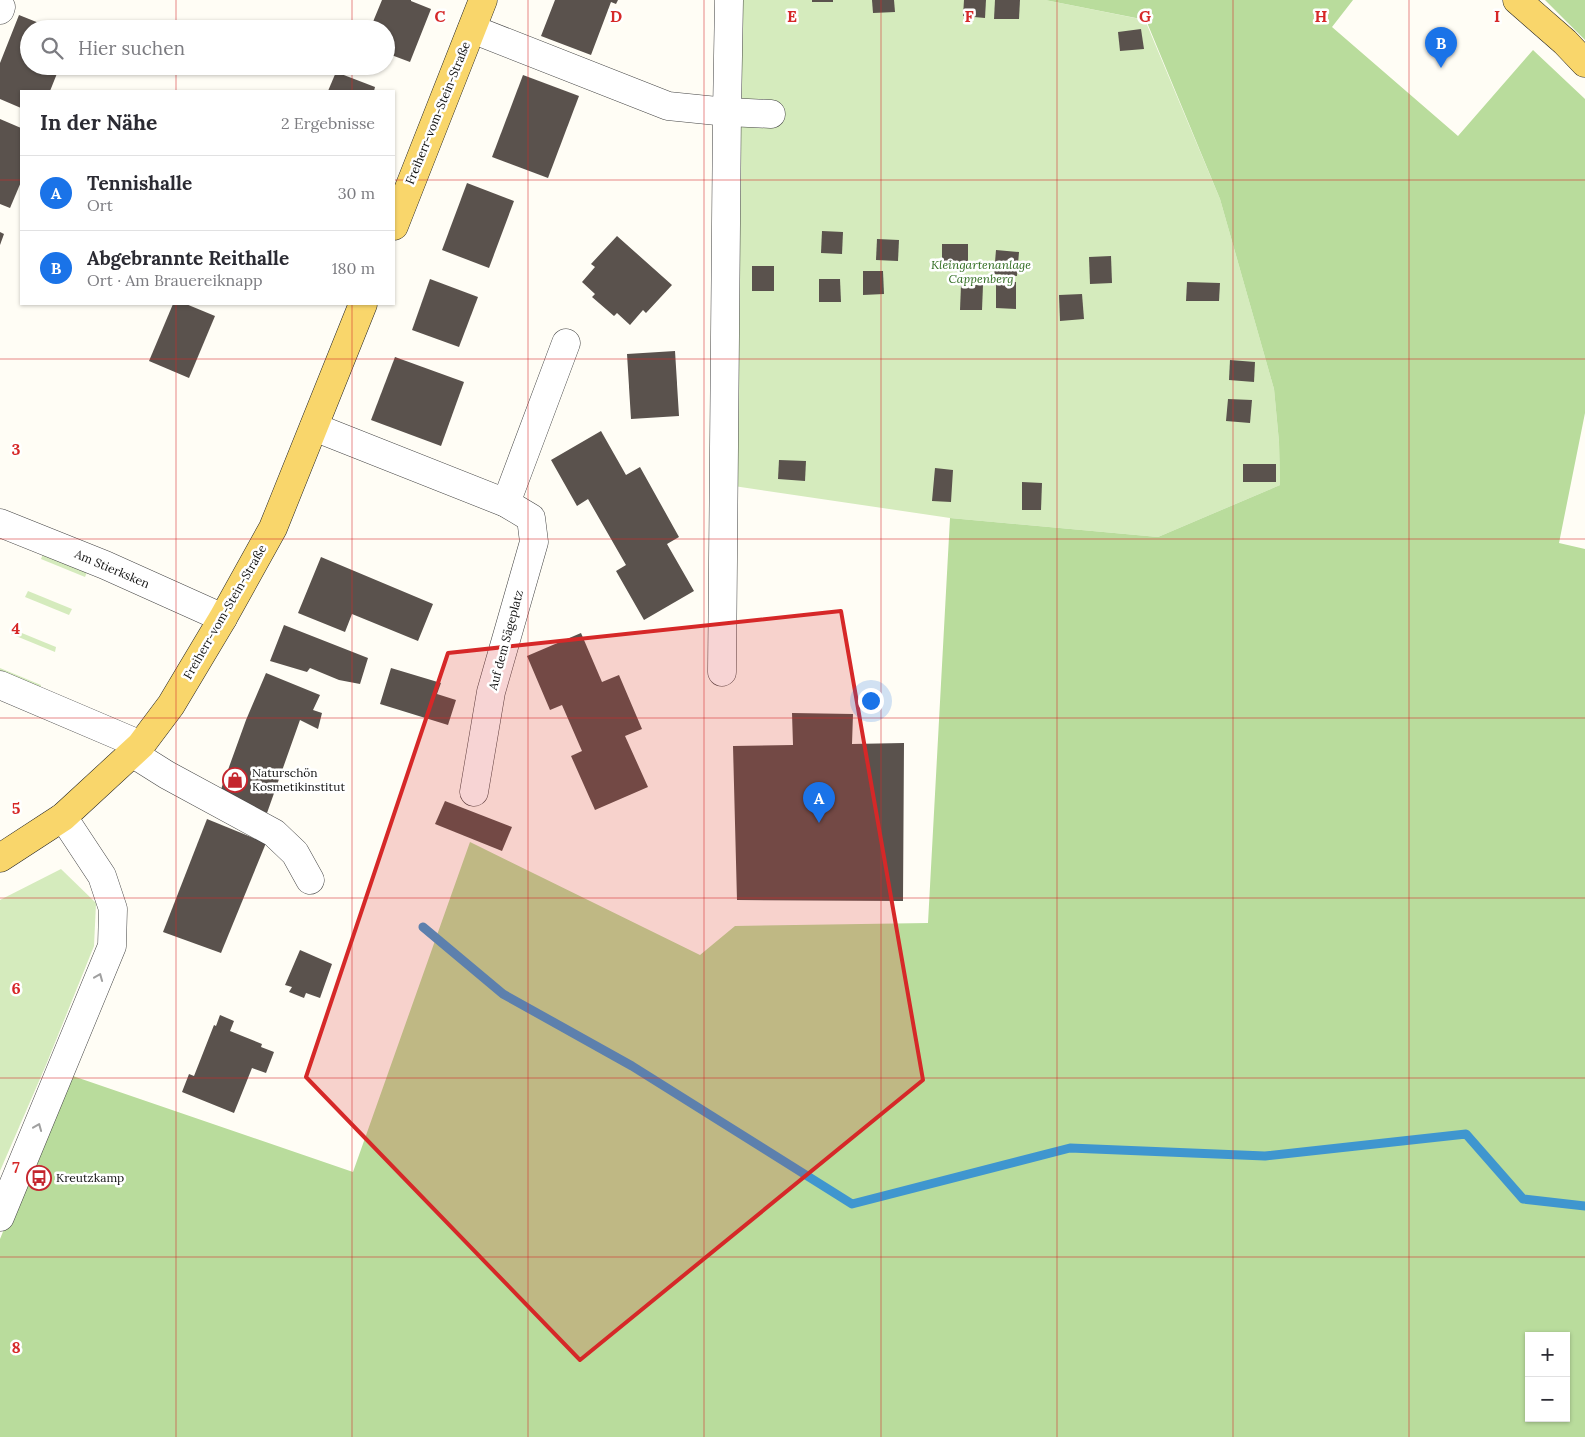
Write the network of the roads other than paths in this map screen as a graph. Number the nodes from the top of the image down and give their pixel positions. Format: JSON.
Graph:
{"nodes":[{"id":1,"x":483,"y":0,"type":"edge"},
{"id":2,"x":729,"y":0,"type":"edge"},
{"id":3,"x":1518,"y":0,"type":"edge"},
{"id":4,"x":0,"y":5,"type":"edge"},
{"id":5,"x":0,"y":10,"type":"edge"},
{"id":6,"x":472,"y":29,"type":"junction"},
{"id":7,"x":1585,"y":63,"type":"edge"},
{"id":8,"x":727,"y":112,"type":"junction"},
{"id":9,"x":771,"y":114,"type":"dead end"},
{"id":10,"x":395,"y":223,"type":"edge"},
{"id":11,"x":363,"y":305,"type":"edge"},
{"id":12,"x":566,"y":343,"type":"dead end"},
{"id":13,"x":314,"y":427,"type":"junction"},
{"id":14,"x":506,"y":503,"type":"junction"},
{"id":15,"x":0,"y":523,"type":"edge"},
{"id":16,"x":223,"y":618,"type":"junction"},
{"id":17,"x":722,"y":672,"type":"dead end"},
{"id":18,"x":0,"y":685,"type":"edge"},
{"id":19,"x":136,"y":749,"type":"junction"},
{"id":20,"x":474,"y":792,"type":"dead end"},
{"id":21,"x":63,"y":817,"type":"junction"},
{"id":22,"x":0,"y":858,"type":"edge"},
{"id":23,"x":310,"y":880,"type":"dead end"},
{"id":24,"x":0,"y":1217,"type":"edge"}],
"edges":[{"from":1,"to":6,"type":"main road","name":"Freiherr-vom-Stein-Straße"},
{"from":2,"to":8,"type":"street"},
{"from":3,"to":7,"type":"main road"},
{"from":4,"to":5,"type":"street"},
{"from":6,"to":8,"type":"street"},
{"from":6,"to":10,"type":"main road","name":"Freiherr-vom-Stein-Straße"},
{"from":8,"to":9,"type":"street"},
{"from":8,"to":17,"type":"street"},
{"from":11,"to":13,"type":"main road","name":"Freiherr-vom-Stein-Straße"},
{"from":12,"to":14,"type":"street"},
{"from":13,"to":14,"type":"street","name":"Auf dem Sägeplatz"},
{"from":13,"to":16,"type":"main road","name":"Freiherr-vom-Stein-Straße"},
{"from":14,"to":20,"type":"street","name":"Auf dem Sägeplatz"},
{"from":15,"to":16,"type":"street","name":"Am Stierksken"},
{"from":16,"to":19,"type":"main road","name":"Freiherr-vom-Stein-Straße"},
{"from":18,"to":19,"type":"street"},
{"from":19,"to":21,"type":"main road","name":"Freiherr-vom-Stein-Straße"},
{"from":19,"to":23,"type":"street"},
{"from":21,"to":22,"type":"main road","name":"Freiherr-vom-Stein-Straße"},
{"from":24,"to":21,"type":"street","one_way":true}]}
